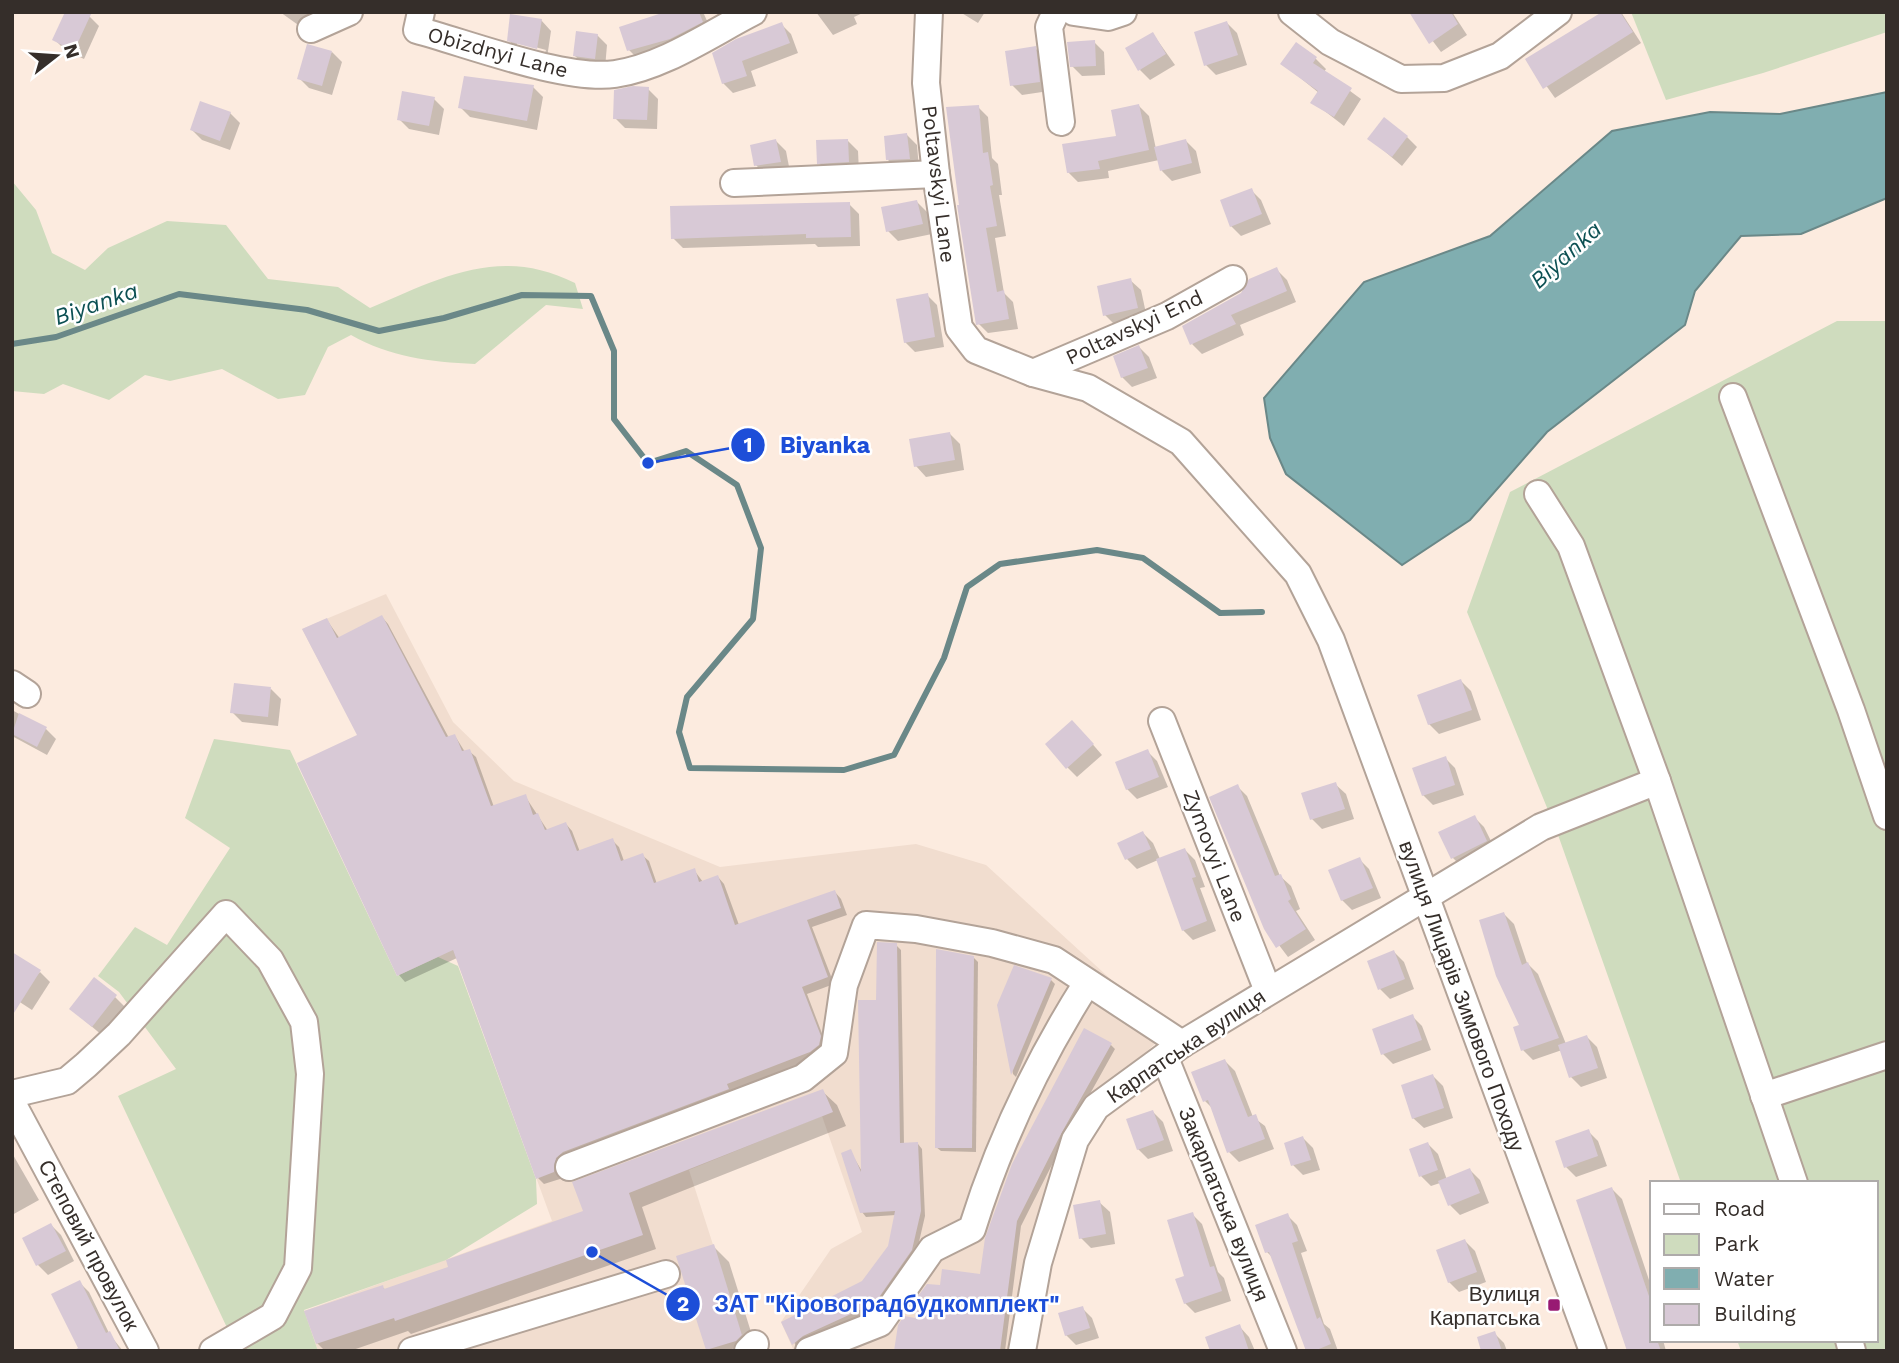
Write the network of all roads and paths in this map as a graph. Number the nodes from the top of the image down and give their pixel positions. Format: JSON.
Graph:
{"nodes":[{"id":1,"x":349,"y":12,"type":"edge"},
{"id":2,"x":421,"y":12,"type":"edge"},
{"id":3,"x":753,"y":12,"type":"edge"},
{"id":4,"x":929,"y":12,"type":"edge"},
{"id":5,"x":1056,"y":12,"type":"edge"},
{"id":6,"x":1074,"y":12,"type":"edge"},
{"id":7,"x":1123,"y":12,"type":"edge"},
{"id":8,"x":1292,"y":12,"type":"edge"},
{"id":9,"x":1558,"y":12,"type":"edge"},
{"id":10,"x":311,"y":29,"type":"dead end"},
{"id":11,"x":1061,"y":122,"type":"dead end"},
{"id":12,"x":936,"y":174,"type":"junction"},
{"id":13,"x":734,"y":183,"type":"dead end"},
{"id":14,"x":1233,"y":279,"type":"dead end"},
{"id":15,"x":976,"y":350,"type":"joint"},
{"id":16,"x":1033,"y":373,"type":"junction"},
{"id":17,"x":1732,"y":397,"type":"dead end"},
{"id":18,"x":1538,"y":494,"type":"dead end"},
{"id":19,"x":1162,"y":720,"type":"dead end"},
{"id":20,"x":1657,"y":781,"type":"junction"},
{"id":21,"x":1887,"y":816,"type":"edge"},
{"id":22,"x":1425,"y":897,"type":"junction"},
{"id":23,"x":1087,"y":983,"type":"junction"},
{"id":24,"x":1268,"y":991,"type":"junction"},
{"id":25,"x":1174,"y":1051,"type":"junction"},
{"id":26,"x":1887,"y":1055,"type":"edge"},
{"id":27,"x":12,"y":1094,"type":"edge"},
{"id":28,"x":1764,"y":1096,"type":"junction"},
{"id":29,"x":12,"y":1103,"type":"edge"},
{"id":30,"x":569,"y":1167,"type":"dead end"},
{"id":31,"x":1793,"y":1181,"type":"edge"},
{"id":32,"x":666,"y":1274,"type":"dead end"},
{"id":33,"x":145,"y":1351,"type":"edge"},
{"id":34,"x":213,"y":1351,"type":"edge"},
{"id":35,"x":412,"y":1351,"type":"edge"},
{"id":36,"x":809,"y":1351,"type":"edge"},
{"id":37,"x":1022,"y":1351,"type":"edge"},
{"id":38,"x":1283,"y":1351,"type":"edge"},
{"id":39,"x":1593,"y":1351,"type":"edge"}],
"edges":[{"from":1,"to":10,"type":"street"},
{"from":2,"to":3,"type":"street","name":"Obizdnyi Lane"},
{"from":4,"to":12,"type":"street","name":"Poltavskyi Lane"},
{"from":5,"to":11,"type":"street"},
{"from":6,"to":7,"type":"street"},
{"from":8,"to":9,"type":"street"},
{"from":12,"to":13,"type":"street"},
{"from":12,"to":15,"type":"street","name":"Poltavskyi Lane"},
{"from":14,"to":16,"type":"street","name":"Poltavskyi End"},
{"from":15,"to":16,"type":"street","name":"вулиця Лицарів Зимового Походу"},
{"from":16,"to":22,"type":"street","name":"вулиця Лицарів Зимового Походу"},
{"from":17,"to":21,"type":"street"},
{"from":18,"to":20,"type":"street"},
{"from":19,"to":24,"type":"street","name":"Zymovyi Lane"},
{"from":20,"to":22,"type":"street","name":"Карпатська вулиця"},
{"from":20,"to":28,"type":"street"},
{"from":22,"to":24,"type":"street","name":"Карпатська вулиця"},
{"from":22,"to":39,"type":"street","name":"вулиця Лицарів Зимового Походу"},
{"from":23,"to":25,"type":"street"},
{"from":23,"to":30,"type":"street"},
{"from":23,"to":36,"type":"street"},
{"from":24,"to":25,"type":"street","name":"Карпатська вулиця"},
{"from":25,"to":37,"type":"street","name":"Карпатська вулиця"},
{"from":25,"to":38,"type":"street","name":"Закарпатська вулиця"},
{"from":26,"to":28,"type":"street"},
{"from":27,"to":34,"type":"street"},
{"from":28,"to":31,"type":"street"},
{"from":29,"to":33,"type":"street","name":"Степовий провулок"},
{"from":32,"to":35,"type":"street"}]}
